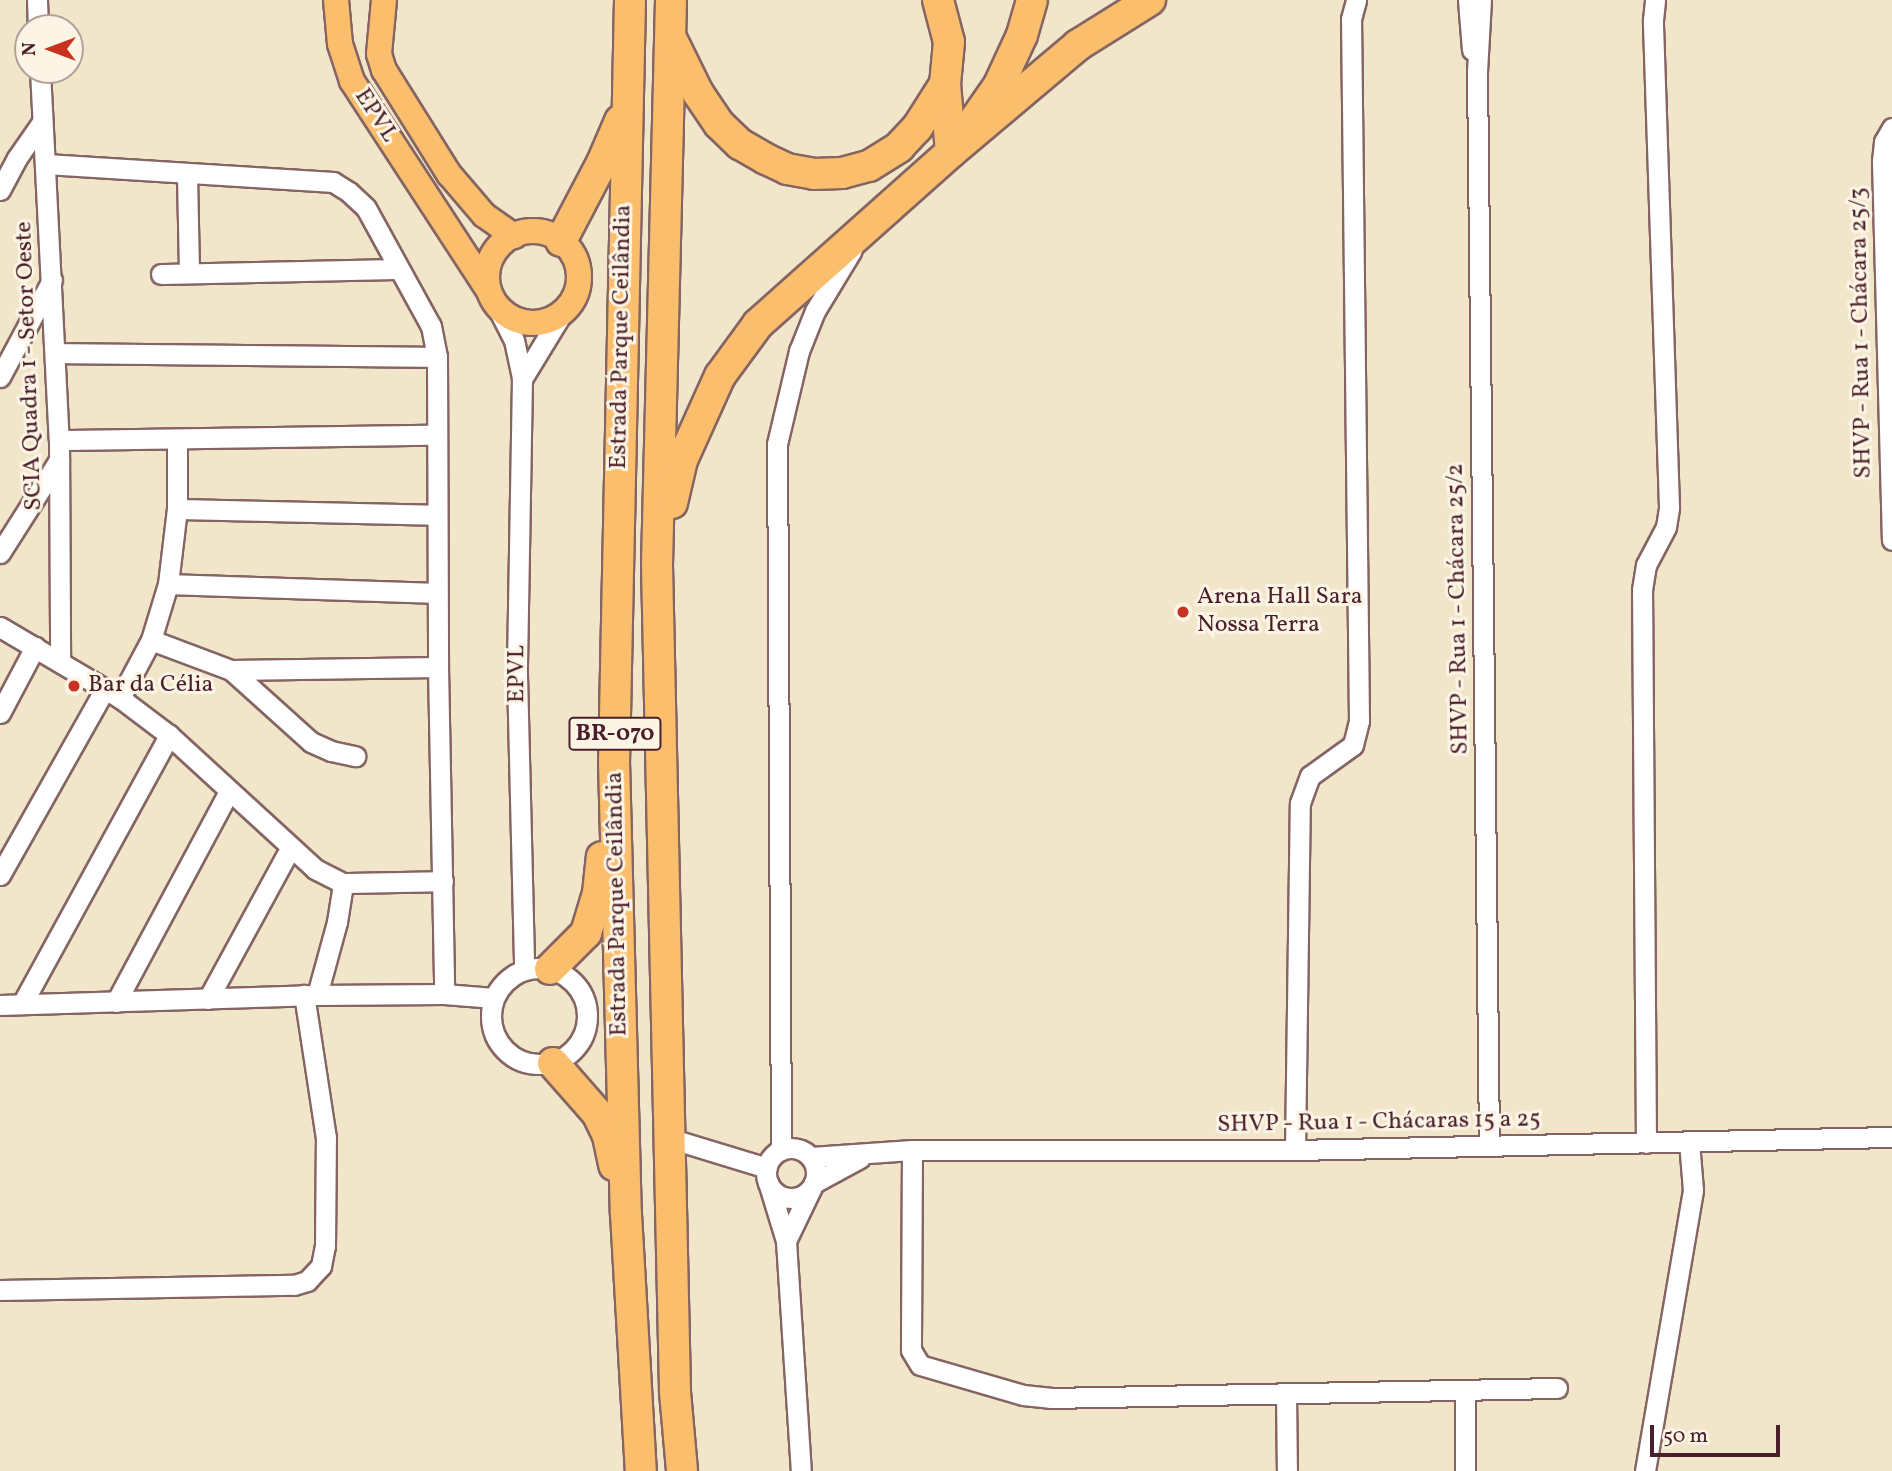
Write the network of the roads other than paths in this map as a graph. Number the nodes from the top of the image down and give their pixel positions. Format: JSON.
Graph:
{"nodes":[{"id":1,"x":336,"y":0,"type":"edge"},
{"id":2,"x":384,"y":0,"type":"edge"},
{"id":3,"x":630,"y":0,"type":"edge"},
{"id":4,"x":671,"y":0,"type":"edge"},
{"id":5,"x":938,"y":0,"type":"edge"},
{"id":6,"x":1032,"y":0,"type":"edge"},
{"id":7,"x":1150,"y":0,"type":"edge"},
{"id":8,"x":1356,"y":0,"type":"edge"},
{"id":9,"x":1468,"y":0,"type":"edge"},
{"id":10,"x":1481,"y":0,"type":"edge"},
{"id":11,"x":1656,"y":0,"type":"edge"},
{"id":12,"x":670,"y":36,"type":"junction"},
{"id":13,"x":1477,"y":71,"type":"junction"},
{"id":14,"x":41,"y":84,"type":"edge"},
{"id":15,"x":946,"y":84,"type":"junction"},
{"id":16,"x":627,"y":104,"type":"junction"},
{"id":17,"x":42,"y":122,"type":"junction"},
{"id":18,"x":1892,"y":128,"type":"edge"},
{"id":19,"x":951,"y":152,"type":"junction"},
{"id":20,"x":46,"y":164,"type":"junction"},
{"id":21,"x":187,"y":175,"type":"junction"},
{"id":22,"x":0,"y":190,"type":"edge"},
{"id":23,"x":872,"y":223,"type":"junction"},
{"id":24,"x":514,"y":236,"type":"junction"},
{"id":25,"x":561,"y":241,"type":"junction"},
{"id":26,"x":398,"y":269,"type":"junction"},
{"id":27,"x":189,"y":273,"type":"junction"},
{"id":28,"x":161,"y":274,"type":"dead end"},
{"id":29,"x":53,"y":279,"type":"junction"},
{"id":30,"x":493,"y":299,"type":"junction"},
{"id":31,"x":561,"y":315,"type":"junction"},
{"id":32,"x":56,"y":353,"type":"junction"},
{"id":33,"x":437,"y":357,"type":"junction"},
{"id":34,"x":0,"y":377,"type":"edge"},
{"id":35,"x":522,"y":379,"type":"junction"},
{"id":36,"x":437,"y":435,"type":"junction"},
{"id":37,"x":177,"y":439,"type":"junction"},
{"id":38,"x":59,"y":450,"type":"junction"},
{"id":39,"x":177,"y":509,"type":"junction"},
{"id":40,"x":436,"y":515,"type":"junction"},
{"id":41,"x":1892,"y":540,"type":"edge"},
{"id":42,"x":0,"y":554,"type":"edge"},
{"id":43,"x":657,"y":565,"type":"junction"},
{"id":44,"x":168,"y":584,"type":"junction"},
{"id":45,"x":437,"y":593,"type":"junction"},
{"id":46,"x":0,"y":627,"type":"edge"},
{"id":47,"x":151,"y":640,"type":"junction"},
{"id":48,"x":35,"y":647,"type":"junction"},
{"id":49,"x":60,"y":660,"type":"junction"},
{"id":50,"x":438,"y":667,"type":"junction"},
{"id":51,"x":232,"y":670,"type":"junction"},
{"id":52,"x":112,"y":693,"type":"junction"},
{"id":53,"x":0,"y":713,"type":"edge"},
{"id":54,"x":169,"y":735,"type":"junction"},
{"id":55,"x":355,"y":756,"type":"dead end"},
{"id":56,"x":614,"y":762,"type":"junction"},
{"id":57,"x":229,"y":791,"type":"junction"},
{"id":58,"x":291,"y":847,"type":"junction"},
{"id":59,"x":0,"y":875,"type":"edge"},
{"id":60,"x":443,"y":881,"type":"junction"},
{"id":61,"x":343,"y":883,"type":"junction"},
{"id":62,"x":537,"y":969,"type":"junction"},
{"id":63,"x":444,"y":994,"type":"junction"},
{"id":64,"x":310,"y":995,"type":"junction"},
{"id":65,"x":494,"y":998,"type":"junction"},
{"id":66,"x":208,"y":999,"type":"junction"},
{"id":67,"x":116,"y":1002,"type":"junction"},
{"id":68,"x":22,"y":1004,"type":"junction"},
{"id":69,"x":0,"y":1005,"type":"edge"},
{"id":70,"x":553,"y":1063,"type":"junction"},
{"id":71,"x":1892,"y":1137,"type":"edge"},
{"id":72,"x":672,"y":1139,"type":"junction"},
{"id":73,"x":1689,"y":1142,"type":"junction"},
{"id":74,"x":1646,"y":1143,"type":"junction"},
{"id":75,"x":1489,"y":1146,"type":"junction"},
{"id":76,"x":781,"y":1150,"type":"junction"},
{"id":77,"x":912,"y":1150,"type":"junction"},
{"id":78,"x":1295,"y":1150,"type":"junction"},
{"id":79,"x":867,"y":1154,"type":"junction"},
{"id":80,"x":811,"y":1157,"type":"junction"},
{"id":81,"x":768,"y":1175,"type":"junction"},
{"id":82,"x":812,"y":1186,"type":"junction"},
{"id":83,"x":626,"y":1214,"type":"junction"},
{"id":84,"x":786,"y":1241,"type":"junction"},
{"id":85,"x":0,"y":1290,"type":"edge"},
{"id":86,"x":1557,"y":1388,"type":"dead end"},
{"id":87,"x":1465,"y":1390,"type":"junction"},
{"id":88,"x":1286,"y":1394,"type":"junction"},
{"id":89,"x":681,"y":1466,"type":"edge"},
{"id":90,"x":641,"y":1469,"type":"edge"},
{"id":91,"x":801,"y":1471,"type":"edge"},
{"id":92,"x":1287,"y":1471,"type":"edge"},
{"id":93,"x":1465,"y":1471,"type":"edge"},
{"id":94,"x":1645,"y":1471,"type":"edge"}],
"edges":[{"from":1,"to":30,"type":"main road","name":"EPVL"},
{"from":2,"to":24,"type":"main road","name":"EPVL"},
{"from":3,"to":16,"type":"highway","name":"Estrada Parque Ceilândia","number":"BR-070"},
{"from":4,"to":12,"type":"highway","name":"Estrada Parque Ceilândia","number":"BR-070"},
{"from":5,"to":15,"type":"highway"},
{"from":6,"to":19,"type":"highway"},
{"from":7,"to":19,"type":"highway"},
{"from":8,"to":78,"type":"street"},
{"from":9,"to":13,"type":"street","name":"SHVP - Rua 1 - Chácara 25/2"},
{"from":10,"to":13,"type":"street","name":"SHVP - Rua 1 - Chácara 25/2"},
{"from":11,"to":74,"type":"street"},
{"from":12,"to":15,"type":"highway"},
{"from":12,"to":43,"type":"highway","name":"Estrada Parque Ceilândia","number":"BR-070"},
{"from":13,"to":75,"type":"street","name":"SHVP - Rua 1 - Chácara 25/2"},
{"from":14,"to":17,"type":"street","name":"SCIA Quadra 1 - Setor Oeste"},
{"from":15,"to":19,"type":"highway"},
{"from":16,"to":25,"type":"highway"},
{"from":16,"to":56,"type":"highway","name":"Estrada Parque Ceilândia","number":"BR-070"},
{"from":17,"to":20,"type":"street","name":"SCIA Quadra 1 - Setor Oeste"},
{"from":17,"to":22,"type":"street"},
{"from":18,"to":41,"type":"street","name":"SHVP - Rua 1 - Chácara 25/3"},
{"from":19,"to":23,"type":"highway"},
{"from":20,"to":21,"type":"street"},
{"from":20,"to":29,"type":"street","name":"SCIA Quadra 1 - Setor Oeste"},
{"from":21,"to":26,"type":"street"},
{"from":21,"to":27,"type":"street"},
{"from":23,"to":43,"type":"highway"},
{"from":23,"to":76,"type":"street"},
{"from":24,"to":25,"type":"main road"},
{"from":24,"to":30,"type":"main road"},
{"from":25,"to":31,"type":"main road"},
{"from":26,"to":27,"type":"street"},
{"from":26,"to":33,"type":"street"},
{"from":27,"to":28,"type":"street"},
{"from":29,"to":32,"type":"street","name":"SCIA Quadra 1 - Setor Oeste"},
{"from":29,"to":34,"type":"street"},
{"from":30,"to":31,"type":"main road"},
{"from":30,"to":35,"type":"street","name":"EPVL"},
{"from":31,"to":35,"type":"street"},
{"from":32,"to":33,"type":"street"},
{"from":32,"to":38,"type":"street","name":"SCIA Quadra 1 - Setor Oeste"},
{"from":33,"to":36,"type":"street"},
{"from":35,"to":62,"type":"street","name":"EPVL"},
{"from":36,"to":37,"type":"street"},
{"from":36,"to":40,"type":"street"},
{"from":37,"to":38,"type":"street"},
{"from":37,"to":39,"type":"street"},
{"from":38,"to":42,"type":"street"},
{"from":38,"to":49,"type":"street","name":"SCIA Quadra 1 - Setor Oeste"},
{"from":39,"to":40,"type":"street"},
{"from":39,"to":44,"type":"street"},
{"from":40,"to":45,"type":"street"},
{"from":43,"to":72,"type":"highway","name":"Estrada Parque Ceilândia","number":"BR-070"},
{"from":44,"to":45,"type":"street"},
{"from":44,"to":47,"type":"street"},
{"from":45,"to":50,"type":"street"},
{"from":46,"to":48,"type":"street"},
{"from":47,"to":51,"type":"street"},
{"from":47,"to":52,"type":"street"},
{"from":48,"to":49,"type":"street"},
{"from":48,"to":53,"type":"street"},
{"from":49,"to":52,"type":"street"},
{"from":50,"to":51,"type":"street"},
{"from":50,"to":60,"type":"street"},
{"from":51,"to":55,"type":"street"},
{"from":52,"to":54,"type":"street"},
{"from":52,"to":59,"type":"street"},
{"from":54,"to":57,"type":"street"},
{"from":54,"to":68,"type":"street"},
{"from":56,"to":62,"type":"highway"},
{"from":56,"to":83,"type":"highway","name":"Estrada Parque Ceilândia","number":"BR-070"},
{"from":57,"to":58,"type":"street"},
{"from":57,"to":67,"type":"street"},
{"from":58,"to":61,"type":"street"},
{"from":58,"to":66,"type":"street"},
{"from":60,"to":61,"type":"street"},
{"from":60,"to":63,"type":"street"},
{"from":61,"to":64,"type":"street"},
{"from":62,"to":65,"type":"street"},
{"from":62,"to":70,"type":"street"},
{"from":63,"to":64,"type":"street"},
{"from":63,"to":65,"type":"street"},
{"from":64,"to":66,"type":"street"},
{"from":64,"to":85,"type":"street"},
{"from":65,"to":70,"type":"street"},
{"from":66,"to":67,"type":"street"},
{"from":67,"to":68,"type":"street"},
{"from":68,"to":69,"type":"street"},
{"from":70,"to":83,"type":"highway"},
{"from":71,"to":73,"type":"street","name":"SHVP - Rua 1 - Chácaras 15 a 25"},
{"from":72,"to":81,"type":"street"},
{"from":72,"to":89,"type":"highway","name":"Estrada Parque Ceilândia","number":"BR-070"},
{"from":73,"to":74,"type":"street","name":"SHVP - Rua 1 - Chácaras 15 a 25"},
{"from":73,"to":94,"type":"street"},
{"from":74,"to":75,"type":"street","name":"SHVP - Rua 1 - Chácaras 15 a 25"},
{"from":75,"to":78,"type":"street","name":"SHVP - Rua 1 - Chácaras 15 a 25"},
{"from":76,"to":80,"type":"street"},
{"from":76,"to":81,"type":"street"},
{"from":77,"to":78,"type":"street","name":"SHVP - Rua 1 - Chácaras 15 a 25"},
{"from":77,"to":79,"type":"street","name":"SHVP - Rua 1 - Chácaras 15 a 25"},
{"from":77,"to":88,"type":"street"},
{"from":79,"to":80,"type":"street","name":"SHVP - Rua 1 - Chácaras 15 a 25"},
{"from":79,"to":82,"type":"street","name":"SHVP - Rua 1 - Chácaras 15 a 25"},
{"from":80,"to":82,"type":"street"},
{"from":81,"to":82,"type":"street"},
{"from":81,"to":84,"type":"street"},
{"from":82,"to":84,"type":"street"},
{"from":83,"to":90,"type":"highway","name":"Estrada Parque Ceilândia","number":"BR-070"},
{"from":84,"to":91,"type":"street"},
{"from":86,"to":87,"type":"street"},
{"from":87,"to":88,"type":"street"},
{"from":87,"to":93,"type":"street"},
{"from":88,"to":92,"type":"street"}]}
